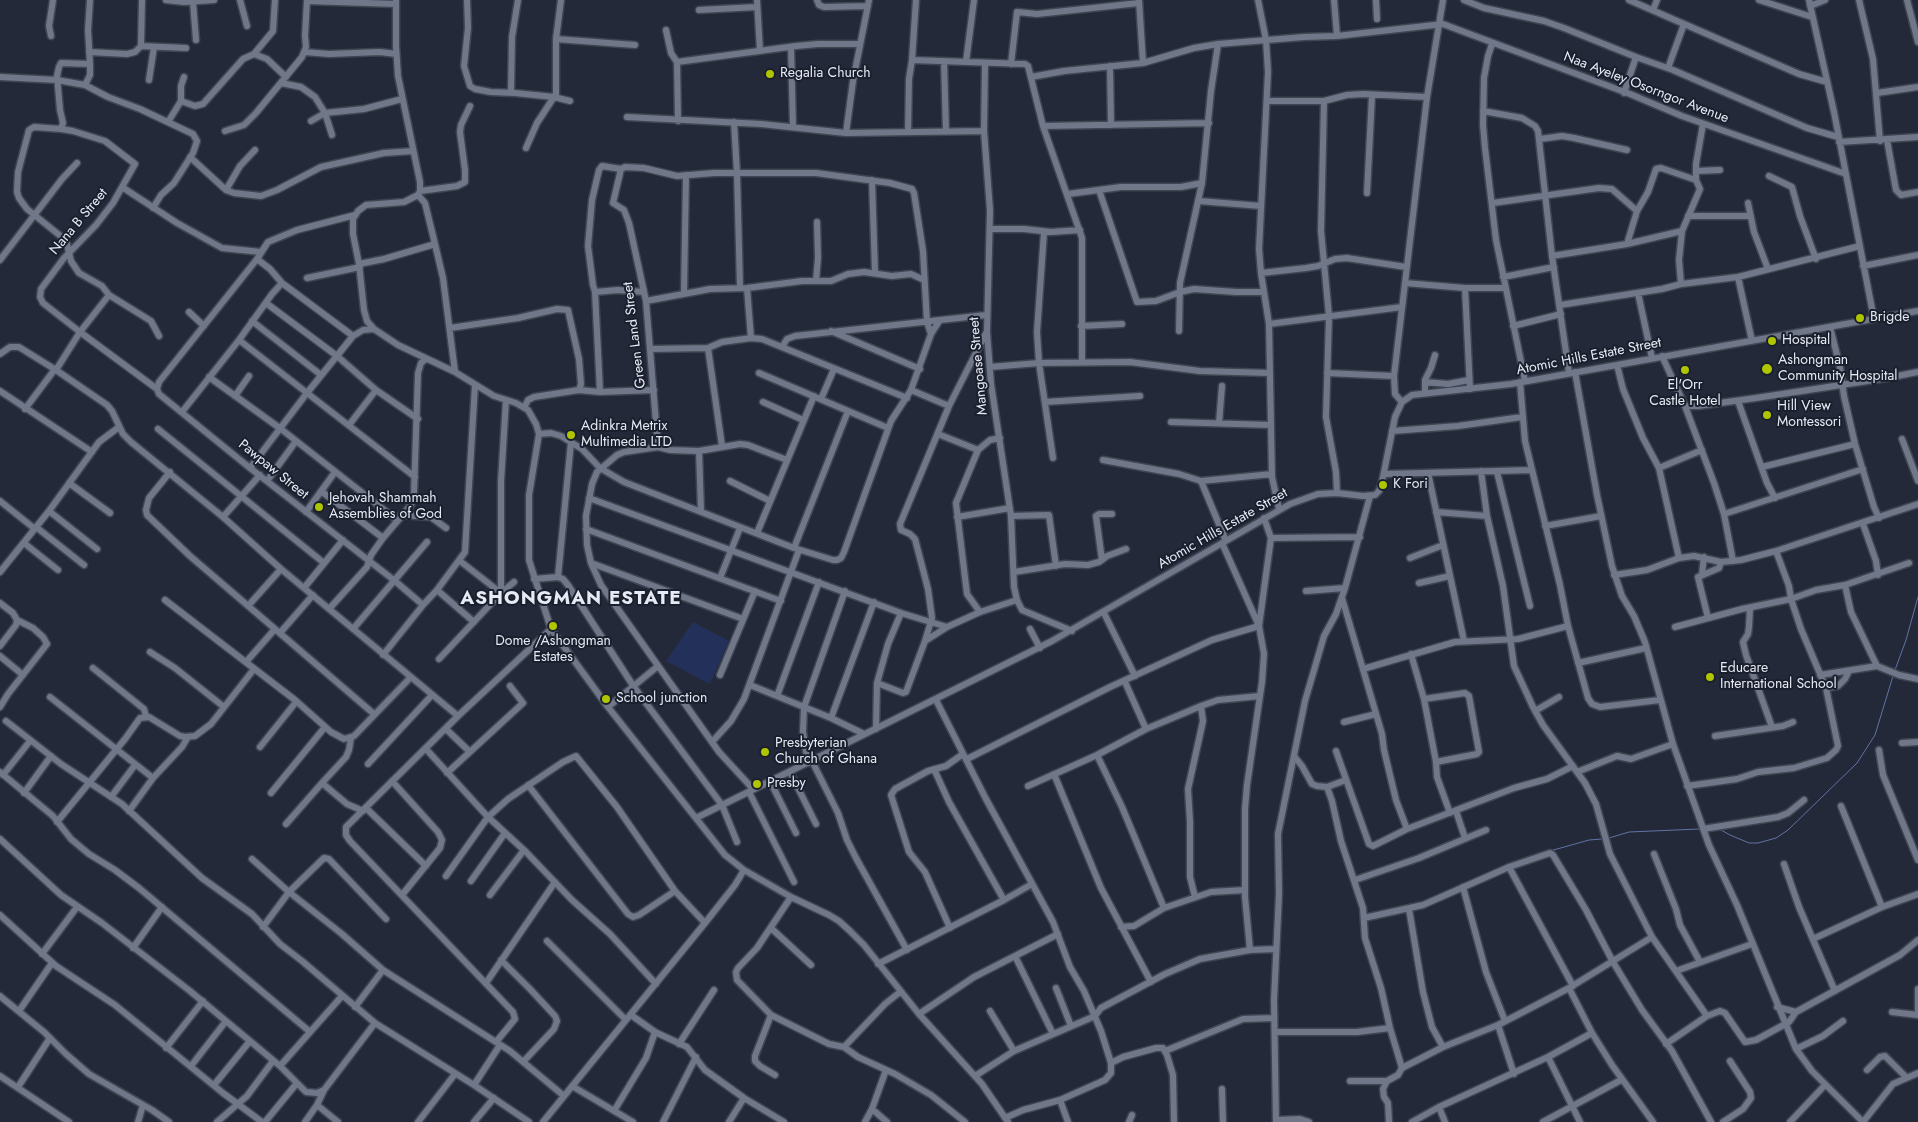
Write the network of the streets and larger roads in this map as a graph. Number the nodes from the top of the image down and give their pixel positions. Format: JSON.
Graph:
{"nodes":[{"id":1,"x":53,"y":0,"type":"edge"},
{"id":2,"x":90,"y":0,"type":"edge"},
{"id":3,"x":142,"y":0,"type":"edge"},
{"id":4,"x":166,"y":0,"type":"edge"},
{"id":5,"x":214,"y":0,"type":"edge"},
{"id":6,"x":240,"y":0,"type":"edge"},
{"id":7,"x":275,"y":0,"type":"edge"},
{"id":8,"x":466,"y":0,"type":"edge"},
{"id":9,"x":518,"y":0,"type":"edge"},
{"id":10,"x":561,"y":0,"type":"edge"},
{"id":11,"x":817,"y":0,"type":"edge"},
{"id":12,"x":916,"y":0,"type":"edge"},
{"id":13,"x":974,"y":0,"type":"edge"},
{"id":14,"x":1258,"y":0,"type":"edge"},
{"id":15,"x":1334,"y":0,"type":"edge"},
{"id":16,"x":1376,"y":0,"type":"edge"},
{"id":17,"x":1443,"y":0,"type":"edge"},
{"id":18,"x":1464,"y":0,"type":"edge"},
{"id":19,"x":1629,"y":0,"type":"edge"},
{"id":20,"x":1657,"y":0,"type":"edge"},
{"id":21,"x":1759,"y":0,"type":"edge"},
{"id":22,"x":1825,"y":0,"type":"edge"},
{"id":23,"x":1859,"y":0,"type":"edge"},
{"id":24,"x":1907,"y":0,"type":"edge"},
{"id":25,"x":307,"y":1,"type":"edge"},
{"id":26,"x":344,"y":1,"type":"edge"},
{"id":27,"x":1139,"y":1,"type":"edge"},
{"id":28,"x":193,"y":2,"type":"junction"},
{"id":29,"x":396,"y":2,"type":"edge"},
{"id":30,"x":757,"y":3,"type":"edge"},
{"id":31,"x":868,"y":3,"type":"edge"},
{"id":32,"x":1810,"y":3,"type":"edge"},
{"id":33,"x":699,"y":10,"type":"dead end"},
{"id":34,"x":1653,"y":10,"type":"junction"},
{"id":35,"x":1812,"y":17,"type":"junction"},
{"id":36,"x":1377,"y":18,"type":"dead end"},
{"id":37,"x":1439,"y":24,"type":"junction"},
{"id":38,"x":1684,"y":24,"type":"junction"},
{"id":39,"x":248,"y":26,"type":"dead end"},
{"id":40,"x":666,"y":30,"type":"dead end"},
{"id":41,"x":52,"y":36,"type":"dead end"},
{"id":42,"x":1337,"y":36,"type":"junction"},
{"id":43,"x":556,"y":39,"type":"junction"},
{"id":44,"x":196,"y":40,"type":"dead end"},
{"id":45,"x":1266,"y":40,"type":"junction"},
{"id":46,"x":1918,"y":42,"type":"edge"},
{"id":47,"x":860,"y":44,"type":"junction"},
{"id":48,"x":1218,"y":44,"type":"junction"},
{"id":49,"x":1492,"y":44,"type":"junction"},
{"id":50,"x":635,"y":45,"type":"dead end"},
{"id":51,"x":141,"y":46,"type":"junction"},
{"id":52,"x":154,"y":47,"type":"junction"},
{"id":53,"x":791,"y":47,"type":"junction"},
{"id":54,"x":186,"y":48,"type":"dead end"},
{"id":55,"x":760,"y":51,"type":"junction"},
{"id":56,"x":89,"y":52,"type":"junction"},
{"id":57,"x":305,"y":52,"type":"junction"},
{"id":58,"x":254,"y":54,"type":"junction"},
{"id":59,"x":396,"y":54,"type":"junction"},
{"id":60,"x":1636,"y":57,"type":"junction"},
{"id":61,"x":912,"y":60,"type":"junction"},
{"id":62,"x":944,"y":61,"type":"junction"},
{"id":63,"x":677,"y":62,"type":"junction"},
{"id":64,"x":966,"y":62,"type":"junction"},
{"id":65,"x":1143,"y":63,"type":"junction"},
{"id":66,"x":90,"y":64,"type":"junction"},
{"id":67,"x":985,"y":64,"type":"junction"},
{"id":68,"x":1011,"y":64,"type":"junction"},
{"id":69,"x":1110,"y":66,"type":"junction"},
{"id":70,"x":1668,"y":68,"type":"junction"},
{"id":71,"x":0,"y":77,"type":"edge"},
{"id":72,"x":184,"y":77,"type":"dead end"},
{"id":73,"x":286,"y":77,"type":"junction"},
{"id":74,"x":1031,"y":77,"type":"junction"},
{"id":75,"x":58,"y":80,"type":"junction"},
{"id":76,"x":149,"y":80,"type":"dead end"},
{"id":77,"x":281,"y":82,"type":"junction"},
{"id":78,"x":1827,"y":82,"type":"junction"},
{"id":79,"x":85,"y":85,"type":"junction"},
{"id":80,"x":1918,"y":87,"type":"edge"},
{"id":81,"x":511,"y":93,"type":"junction"},
{"id":82,"x":1624,"y":93,"type":"junction"},
{"id":83,"x":1877,"y":93,"type":"junction"},
{"id":84,"x":1372,"y":94,"type":"junction"},
{"id":85,"x":1427,"y":97,"type":"junction"},
{"id":86,"x":554,"y":98,"type":"junction"},
{"id":87,"x":402,"y":99,"type":"junction"},
{"id":88,"x":181,"y":101,"type":"junction"},
{"id":89,"x":570,"y":101,"type":"dead end"},
{"id":90,"x":1267,"y":102,"type":"junction"},
{"id":91,"x":1324,"y":102,"type":"junction"},
{"id":92,"x":470,"y":106,"type":"dead end"},
{"id":93,"x":1483,"y":111,"type":"junction"},
{"id":94,"x":325,"y":113,"type":"junction"},
{"id":95,"x":628,"y":117,"type":"dead end"},
{"id":96,"x":311,"y":121,"type":"dead end"},
{"id":97,"x":678,"y":121,"type":"junction"},
{"id":98,"x":168,"y":122,"type":"junction"},
{"id":99,"x":734,"y":122,"type":"junction"},
{"id":100,"x":1208,"y":123,"type":"junction"},
{"id":101,"x":1703,"y":124,"type":"junction"},
{"id":102,"x":1112,"y":125,"type":"junction"},
{"id":103,"x":1043,"y":126,"type":"junction"},
{"id":104,"x":793,"y":127,"type":"junction"},
{"id":105,"x":60,"y":129,"type":"junction"},
{"id":106,"x":225,"y":131,"type":"dead end"},
{"id":107,"x":984,"y":131,"type":"junction"},
{"id":108,"x":908,"y":132,"type":"junction"},
{"id":109,"x":946,"y":132,"type":"junction"},
{"id":110,"x":846,"y":133,"type":"junction"},
{"id":111,"x":332,"y":135,"type":"dead end"},
{"id":112,"x":1918,"y":137,"type":"edge"},
{"id":113,"x":1540,"y":139,"type":"junction"},
{"id":114,"x":1839,"y":139,"type":"junction"},
{"id":115,"x":1884,"y":140,"type":"junction"},
{"id":116,"x":526,"y":148,"type":"dead end"},
{"id":117,"x":255,"y":150,"type":"dead end"},
{"id":118,"x":413,"y":150,"type":"junction"},
{"id":119,"x":1627,"y":150,"type":"dead end"},
{"id":120,"x":190,"y":158,"type":"junction"},
{"id":121,"x":77,"y":164,"type":"dead end"},
{"id":122,"x":621,"y":169,"type":"junction"},
{"id":123,"x":1720,"y":170,"type":"dead end"},
{"id":124,"x":1696,"y":171,"type":"junction"},
{"id":125,"x":737,"y":173,"type":"junction"},
{"id":126,"x":1846,"y":174,"type":"junction"},
{"id":127,"x":686,"y":175,"type":"junction"},
{"id":128,"x":1769,"y":176,"type":"dead end"},
{"id":129,"x":872,"y":180,"type":"junction"},
{"id":130,"x":1696,"y":180,"type":"junction"},
{"id":131,"x":1202,"y":183,"type":"junction"},
{"id":132,"x":122,"y":187,"type":"junction"},
{"id":133,"x":226,"y":190,"type":"junction"},
{"id":134,"x":1099,"y":190,"type":"junction"},
{"id":135,"x":1918,"y":192,"type":"edge"},
{"id":136,"x":419,"y":193,"type":"junction"},
{"id":137,"x":1367,"y":193,"type":"dead end"},
{"id":138,"x":1068,"y":194,"type":"junction"},
{"id":139,"x":1545,"y":195,"type":"junction"},
{"id":140,"x":1199,"y":201,"type":"junction"},
{"id":141,"x":1492,"y":203,"type":"junction"},
{"id":142,"x":1748,"y":203,"type":"dead end"},
{"id":143,"x":1261,"y":206,"type":"junction"},
{"id":144,"x":153,"y":208,"type":"junction"},
{"id":145,"x":1637,"y":211,"type":"junction"},
{"id":146,"x":355,"y":215,"type":"junction"},
{"id":147,"x":34,"y":216,"type":"junction"},
{"id":148,"x":1688,"y":216,"type":"junction"},
{"id":149,"x":1750,"y":216,"type":"junction"},
{"id":150,"x":817,"y":222,"type":"dead end"},
{"id":151,"x":990,"y":229,"type":"junction"},
{"id":152,"x":1080,"y":230,"type":"junction"},
{"id":153,"x":1682,"y":231,"type":"junction"},
{"id":154,"x":1044,"y":232,"type":"junction"},
{"id":155,"x":435,"y":244,"type":"junction"},
{"id":156,"x":1627,"y":244,"type":"junction"},
{"id":157,"x":1860,"y":246,"type":"junction"},
{"id":158,"x":261,"y":252,"type":"junction"},
{"id":159,"x":69,"y":253,"type":"junction"},
{"id":160,"x":1918,"y":255,"type":"edge"},
{"id":161,"x":1552,"y":256,"type":"junction"},
{"id":162,"x":1816,"y":258,"type":"junction"},
{"id":163,"x":257,"y":259,"type":"junction"},
{"id":164,"x":0,"y":260,"type":"edge"},
{"id":165,"x":1324,"y":263,"type":"junction"},
{"id":166,"x":359,"y":266,"type":"junction"},
{"id":167,"x":1406,"y":266,"type":"junction"},
{"id":168,"x":1554,"y":266,"type":"junction"},
{"id":169,"x":1863,"y":266,"type":"junction"},
{"id":170,"x":1768,"y":269,"type":"junction"},
{"id":171,"x":875,"y":272,"type":"junction"},
{"id":172,"x":1260,"y":273,"type":"junction"},
{"id":173,"x":1503,"y":277,"type":"junction"},
{"id":174,"x":1738,"y":277,"type":"junction"},
{"id":175,"x":307,"y":278,"type":"dead end"},
{"id":176,"x":924,"y":280,"type":"junction"},
{"id":177,"x":816,"y":281,"type":"junction"},
{"id":178,"x":1405,"y":283,"type":"junction"},
{"id":179,"x":282,"y":284,"type":"junction"},
{"id":180,"x":1681,"y":284,"type":"junction"},
{"id":181,"x":743,"y":288,"type":"junction"},
{"id":182,"x":1464,"y":288,"type":"junction"},
{"id":183,"x":1505,"y":288,"type":"junction"},
{"id":184,"x":595,"y":292,"type":"junction"},
{"id":185,"x":644,"y":292,"type":"junction"},
{"id":186,"x":1180,"y":292,"type":"junction"},
{"id":187,"x":1263,"y":292,"type":"junction"},
{"id":188,"x":1638,"y":292,"type":"junction"},
{"id":189,"x":684,"y":293,"type":"junction"},
{"id":190,"x":109,"y":295,"type":"junction"},
{"id":191,"x":40,"y":296,"type":"joint"},
{"id":192,"x":646,"y":301,"type":"junction"},
{"id":193,"x":266,"y":303,"type":"junction"},
{"id":194,"x":1560,"y":305,"type":"junction"},
{"id":195,"x":1402,"y":307,"type":"junction"},
{"id":196,"x":1918,"y":311,"type":"edge"},
{"id":197,"x":190,"y":312,"type":"dead end"},
{"id":198,"x":1561,"y":314,"type":"junction"},
{"id":199,"x":986,"y":315,"type":"junction"},
{"id":200,"x":1329,"y":316,"type":"junction"},
{"id":201,"x":1874,"y":319,"type":"junction"},
{"id":202,"x":940,"y":320,"type":"junction"},
{"id":203,"x":252,"y":321,"type":"junction"},
{"id":204,"x":928,"y":322,"type":"junction"},
{"id":205,"x":1122,"y":324,"type":"dead end"},
{"id":206,"x":1269,"y":324,"type":"junction"},
{"id":207,"x":204,"y":326,"type":"junction"},
{"id":208,"x":1082,"y":326,"type":"junction"},
{"id":209,"x":1513,"y":326,"type":"junction"},
{"id":210,"x":1830,"y":327,"type":"junction"},
{"id":211,"x":450,"y":328,"type":"junction"},
{"id":212,"x":374,"y":329,"type":"junction"},
{"id":213,"x":831,"y":331,"type":"junction"},
{"id":214,"x":1179,"y":331,"type":"dead end"},
{"id":215,"x":80,"y":332,"type":"junction"},
{"id":216,"x":987,"y":332,"type":"junction"},
{"id":217,"x":931,"y":334,"type":"junction"},
{"id":218,"x":159,"y":336,"type":"dead end"},
{"id":219,"x":353,"y":336,"type":"junction"},
{"id":220,"x":751,"y":338,"type":"junction"},
{"id":221,"x":239,"y":340,"type":"junction"},
{"id":222,"x":1752,"y":341,"type":"junction"},
{"id":223,"x":782,"y":347,"type":"junction"},
{"id":224,"x":708,"y":348,"type":"junction"},
{"id":225,"x":650,"y":349,"type":"junction"},
{"id":226,"x":0,"y":354,"type":"edge"},
{"id":227,"x":1435,"y":355,"type":"dead end"},
{"id":228,"x":337,"y":356,"type":"junction"},
{"id":229,"x":1662,"y":356,"type":"junction"},
{"id":230,"x":1652,"y":358,"type":"junction"},
{"id":231,"x":426,"y":359,"type":"junction"},
{"id":232,"x":1082,"y":362,"type":"junction"},
{"id":233,"x":1039,"y":363,"type":"junction"},
{"id":234,"x":1617,"y":365,"type":"junction"},
{"id":235,"x":990,"y":366,"type":"junction"},
{"id":236,"x":834,"y":368,"type":"junction"},
{"id":237,"x":55,"y":369,"type":"junction"},
{"id":238,"x":920,"y":369,"type":"junction"},
{"id":239,"x":455,"y":372,"type":"junction"},
{"id":240,"x":1918,"y":372,"type":"edge"},
{"id":241,"x":1270,"y":373,"type":"junction"},
{"id":242,"x":1327,"y":373,"type":"junction"},
{"id":243,"x":1572,"y":373,"type":"junction"},
{"id":244,"x":759,"y":374,"type":"dead end"},
{"id":245,"x":321,"y":375,"type":"junction"},
{"id":246,"x":249,"y":376,"type":"dead end"},
{"id":247,"x":1394,"y":376,"type":"junction"},
{"id":248,"x":209,"y":377,"type":"junction"},
{"id":249,"x":1469,"y":380,"type":"junction"},
{"id":250,"x":1425,"y":382,"type":"junction"},
{"id":251,"x":1522,"y":382,"type":"junction"},
{"id":252,"x":475,"y":385,"type":"junction"},
{"id":253,"x":1842,"y":385,"type":"junction"},
{"id":254,"x":1222,"y":386,"type":"dead end"},
{"id":255,"x":157,"y":389,"type":"junction"},
{"id":256,"x":1470,"y":389,"type":"junction"},
{"id":257,"x":376,"y":390,"type":"junction"},
{"id":258,"x":579,"y":390,"type":"junction"},
{"id":259,"x":654,"y":390,"type":"junction"},
{"id":260,"x":911,"y":390,"type":"junction"},
{"id":261,"x":0,"y":391,"type":"edge"},
{"id":262,"x":600,"y":392,"type":"junction"},
{"id":263,"x":1424,"y":392,"type":"junction"},
{"id":264,"x":307,"y":393,"type":"junction"},
{"id":265,"x":235,"y":396,"type":"junction"},
{"id":266,"x":814,"y":396,"type":"junction"},
{"id":267,"x":1140,"y":396,"type":"dead end"},
{"id":268,"x":907,"y":398,"type":"junction"},
{"id":269,"x":822,"y":399,"type":"junction"},
{"id":270,"x":506,"y":400,"type":"junction"},
{"id":271,"x":1738,"y":400,"type":"junction"},
{"id":272,"x":764,"y":402,"type":"dead end"},
{"id":273,"x":1045,"y":402,"type":"junction"},
{"id":274,"x":1402,"y":402,"type":"junction"},
{"id":275,"x":524,"y":406,"type":"junction"},
{"id":276,"x":949,"y":406,"type":"junction"},
{"id":277,"x":1685,"y":406,"type":"junction"},
{"id":278,"x":25,"y":408,"type":"junction"},
{"id":279,"x":848,"y":411,"type":"junction"},
{"id":280,"x":182,"y":412,"type":"junction"},
{"id":281,"x":1522,"y":417,"type":"junction"},
{"id":282,"x":418,"y":419,"type":"junction"},
{"id":283,"x":803,"y":420,"type":"junction"},
{"id":284,"x":1171,"y":422,"type":"dead end"},
{"id":285,"x":1219,"y":423,"type":"junction"},
{"id":286,"x":349,"y":425,"type":"junction"},
{"id":287,"x":1271,"y":425,"type":"junction"},
{"id":288,"x":119,"y":427,"type":"junction"},
{"id":289,"x":888,"y":428,"type":"junction"},
{"id":290,"x":158,"y":429,"type":"dead end"},
{"id":291,"x":280,"y":429,"type":"junction"},
{"id":292,"x":1392,"y":431,"type":"junction"},
{"id":293,"x":539,"y":434,"type":"junction"},
{"id":294,"x":938,"y":434,"type":"junction"},
{"id":295,"x":1000,"y":438,"type":"junction"},
{"id":296,"x":1902,"y":439,"type":"dead end"},
{"id":297,"x":296,"y":442,"type":"junction"},
{"id":298,"x":571,"y":442,"type":"junction"},
{"id":299,"x":1855,"y":444,"type":"junction"},
{"id":300,"x":722,"y":446,"type":"junction"},
{"id":301,"x":658,"y":447,"type":"junction"},
{"id":302,"x":699,"y":450,"type":"junction"},
{"id":303,"x":978,"y":450,"type":"junction"},
{"id":304,"x":1702,"y":450,"type":"junction"},
{"id":305,"x":92,"y":452,"type":"junction"},
{"id":306,"x":1052,"y":458,"type":"dead end"},
{"id":307,"x":787,"y":460,"type":"junction"},
{"id":308,"x":1103,"y":460,"type":"dead end"},
{"id":309,"x":1762,"y":467,"type":"junction"},
{"id":310,"x":250,"y":468,"type":"junction"},
{"id":311,"x":600,"y":468,"type":"junction"},
{"id":312,"x":1659,"y":468,"type":"junction"},
{"id":313,"x":1863,"y":469,"type":"junction"},
{"id":314,"x":1532,"y":470,"type":"junction"},
{"id":315,"x":1481,"y":471,"type":"junction"},
{"id":316,"x":170,"y":472,"type":"junction"},
{"id":317,"x":335,"y":472,"type":"junction"},
{"id":318,"x":1497,"y":472,"type":"junction"},
{"id":319,"x":1428,"y":473,"type":"junction"},
{"id":320,"x":1272,"y":474,"type":"junction"},
{"id":321,"x":1384,"y":474,"type":"junction"},
{"id":322,"x":260,"y":475,"type":"junction"},
{"id":323,"x":415,"y":477,"type":"junction"},
{"id":324,"x":267,"y":481,"type":"junction"},
{"id":325,"x":730,"y":481,"type":"dead end"},
{"id":326,"x":1201,"y":481,"type":"junction"},
{"id":327,"x":1918,"y":481,"type":"edge"},
{"id":328,"x":69,"y":482,"type":"junction"},
{"id":329,"x":321,"y":491,"type":"junction"},
{"id":330,"x":1337,"y":493,"type":"junction"},
{"id":331,"x":241,"y":496,"type":"junction"},
{"id":332,"x":1370,"y":496,"type":"junction"},
{"id":333,"x":589,"y":498,"type":"junction"},
{"id":334,"x":1775,"y":498,"type":"junction"},
{"id":335,"x":0,"y":501,"type":"edge"},
{"id":336,"x":770,"y":501,"type":"junction"},
{"id":337,"x":1918,"y":504,"type":"edge"},
{"id":338,"x":1010,"y":508,"type":"junction"},
{"id":339,"x":1279,"y":509,"type":"junction"},
{"id":340,"x":49,"y":511,"type":"junction"},
{"id":341,"x":700,"y":511,"type":"junction"},
{"id":342,"x":306,"y":512,"type":"junction"},
{"id":343,"x":1436,"y":512,"type":"junction"},
{"id":344,"x":110,"y":513,"type":"dead end"},
{"id":345,"x":1112,"y":514,"type":"dead end"},
{"id":346,"x":1724,"y":514,"type":"junction"},
{"id":347,"x":1012,"y":516,"type":"junction"},
{"id":348,"x":1487,"y":516,"type":"junction"},
{"id":349,"x":1602,"y":516,"type":"junction"},
{"id":350,"x":223,"y":517,"type":"junction"},
{"id":351,"x":957,"y":517,"type":"junction"},
{"id":352,"x":399,"y":518,"type":"junction"},
{"id":353,"x":1264,"y":518,"type":"junction"},
{"id":354,"x":1879,"y":518,"type":"junction"},
{"id":355,"x":1863,"y":524,"type":"junction"},
{"id":356,"x":1545,"y":526,"type":"junction"},
{"id":357,"x":35,"y":528,"type":"junction"},
{"id":358,"x":446,"y":528,"type":"dead end"},
{"id":359,"x":740,"y":528,"type":"junction"},
{"id":360,"x":586,"y":530,"type":"junction"},
{"id":361,"x":757,"y":533,"type":"junction"},
{"id":362,"x":1360,"y":537,"type":"junction"},
{"id":363,"x":383,"y":538,"type":"junction"},
{"id":364,"x":1271,"y":538,"type":"junction"},
{"id":365,"x":343,"y":540,"type":"junction"},
{"id":366,"x":427,"y":542,"type":"dead end"},
{"id":367,"x":1224,"y":542,"type":"junction"},
{"id":368,"x":24,"y":543,"type":"junction"},
{"id":369,"x":1443,"y":544,"type":"junction"},
{"id":370,"x":97,"y":549,"type":"dead end"},
{"id":371,"x":797,"y":549,"type":"junction"},
{"id":372,"x":1126,"y":549,"type":"dead end"},
{"id":373,"x":730,"y":550,"type":"junction"},
{"id":374,"x":1776,"y":551,"type":"junction"},
{"id":375,"x":1704,"y":557,"type":"junction"},
{"id":376,"x":1410,"y":558,"type":"dead end"},
{"id":377,"x":1679,"y":558,"type":"junction"},
{"id":378,"x":1102,"y":560,"type":"junction"},
{"id":379,"x":369,"y":561,"type":"junction"},
{"id":380,"x":460,"y":561,"type":"junction"},
{"id":381,"x":1733,"y":561,"type":"junction"},
{"id":382,"x":1721,"y":562,"type":"junction"},
{"id":383,"x":324,"y":563,"type":"junction"},
{"id":384,"x":592,"y":563,"type":"junction"},
{"id":385,"x":1909,"y":563,"type":"dead end"},
{"id":386,"x":84,"y":565,"type":"dead end"},
{"id":387,"x":1056,"y":566,"type":"junction"},
{"id":388,"x":281,"y":569,"type":"junction"},
{"id":389,"x":58,"y":570,"type":"dead end"},
{"id":390,"x":0,"y":572,"type":"edge"},
{"id":391,"x":1014,"y":572,"type":"junction"},
{"id":392,"x":791,"y":573,"type":"junction"},
{"id":393,"x":1702,"y":574,"type":"junction"},
{"id":394,"x":1614,"y":575,"type":"junction"},
{"id":395,"x":1878,"y":575,"type":"junction"},
{"id":396,"x":1450,"y":576,"type":"junction"},
{"id":397,"x":558,"y":577,"type":"junction"},
{"id":398,"x":720,"y":578,"type":"junction"},
{"id":399,"x":534,"y":579,"type":"junction"},
{"id":400,"x":395,"y":580,"type":"junction"},
{"id":401,"x":514,"y":582,"type":"dead end"},
{"id":402,"x":819,"y":582,"type":"junction"},
{"id":403,"x":1419,"y":583,"type":"dead end"},
{"id":404,"x":1845,"y":585,"type":"junction"},
{"id":405,"x":304,"y":588,"type":"junction"},
{"id":406,"x":1345,"y":588,"type":"junction"},
{"id":407,"x":437,"y":590,"type":"junction"},
{"id":408,"x":755,"y":591,"type":"junction"},
{"id":409,"x":845,"y":591,"type":"junction"},
{"id":410,"x":1306,"y":591,"type":"dead end"},
{"id":411,"x":501,"y":593,"type":"junction"},
{"id":412,"x":313,"y":595,"type":"junction"},
{"id":413,"x":1342,"y":598,"type":"junction"},
{"id":414,"x":1791,"y":599,"type":"junction"},
{"id":415,"x":165,"y":600,"type":"dead end"},
{"id":416,"x":1017,"y":600,"type":"junction"},
{"id":417,"x":781,"y":601,"type":"junction"},
{"id":418,"x":874,"y":602,"type":"junction"},
{"id":419,"x":0,"y":603,"type":"edge"},
{"id":420,"x":423,"y":605,"type":"junction"},
{"id":421,"x":248,"y":606,"type":"junction"},
{"id":422,"x":1530,"y":606,"type":"dead end"},
{"id":423,"x":1750,"y":608,"type":"junction"},
{"id":424,"x":329,"y":609,"type":"junction"},
{"id":425,"x":980,"y":612,"type":"junction"},
{"id":426,"x":901,"y":613,"type":"junction"},
{"id":427,"x":1104,"y":613,"type":"junction"},
{"id":428,"x":1708,"y":618,"type":"junction"},
{"id":429,"x":743,"y":619,"type":"junction"},
{"id":430,"x":17,"y":620,"type":"junction"},
{"id":431,"x":474,"y":622,"type":"junction"},
{"id":432,"x":931,"y":622,"type":"junction"},
{"id":433,"x":1260,"y":626,"type":"junction"},
{"id":434,"x":1568,"y":626,"type":"junction"},
{"id":435,"x":947,"y":627,"type":"junction"},
{"id":436,"x":1675,"y":627,"type":"dead end"},
{"id":437,"x":353,"y":629,"type":"junction"},
{"id":438,"x":550,"y":629,"type":"junction"},
{"id":439,"x":1030,"y":629,"type":"dead end"},
{"id":440,"x":277,"y":631,"type":"junction"},
{"id":441,"x":1072,"y":631,"type":"junction"},
{"id":442,"x":1509,"y":640,"type":"junction"},
{"id":443,"x":925,"y":641,"type":"junction"},
{"id":444,"x":1464,"y":641,"type":"junction"},
{"id":445,"x":0,"y":646,"type":"edge"},
{"id":446,"x":1040,"y":648,"type":"junction"},
{"id":447,"x":1646,"y":648,"type":"junction"},
{"id":448,"x":150,"y":652,"type":"dead end"},
{"id":449,"x":1411,"y":654,"type":"junction"},
{"id":450,"x":383,"y":655,"type":"junction"},
{"id":451,"x":0,"y":656,"type":"edge"},
{"id":452,"x":439,"y":659,"type":"dead end"},
{"id":453,"x":246,"y":662,"type":"junction"},
{"id":454,"x":1578,"y":663,"type":"junction"},
{"id":455,"x":658,"y":666,"type":"junction"},
{"id":456,"x":1877,"y":666,"type":"junction"},
{"id":457,"x":93,"y":668,"type":"dead end"},
{"id":458,"x":254,"y":669,"type":"junction"},
{"id":459,"x":1362,"y":670,"type":"junction"},
{"id":460,"x":1849,"y":671,"type":"junction"},
{"id":461,"x":23,"y":675,"type":"junction"},
{"id":462,"x":1820,"y":675,"type":"junction"},
{"id":463,"x":720,"y":676,"type":"dead end"},
{"id":464,"x":1135,"y":676,"type":"junction"},
{"id":465,"x":410,"y":678,"type":"junction"},
{"id":466,"x":1918,"y":679,"type":"edge"},
{"id":467,"x":1125,"y":682,"type":"junction"},
{"id":468,"x":877,"y":683,"type":"junction"},
{"id":469,"x":750,"y":685,"type":"junction"},
{"id":470,"x":510,"y":686,"type":"dead end"},
{"id":471,"x":634,"y":687,"type":"junction"},
{"id":472,"x":1826,"y":688,"type":"junction"},
{"id":473,"x":432,"y":695,"type":"junction"},
{"id":474,"x":50,"y":696,"type":"dead end"},
{"id":475,"x":777,"y":696,"type":"junction"},
{"id":476,"x":1260,"y":696,"type":"junction"},
{"id":477,"x":1559,"y":697,"type":"dead end"},
{"id":478,"x":1424,"y":699,"type":"junction"},
{"id":479,"x":936,"y":700,"type":"junction"},
{"id":480,"x":1660,"y":700,"type":"junction"},
{"id":481,"x":296,"y":702,"type":"junction"},
{"id":482,"x":1201,"y":706,"type":"junction"},
{"id":483,"x":0,"y":707,"type":"edge"},
{"id":484,"x":224,"y":707,"type":"junction"},
{"id":485,"x":608,"y":707,"type":"junction"},
{"id":486,"x":804,"y":707,"type":"junction"},
{"id":487,"x":1535,"y":711,"type":"junction"},
{"id":488,"x":374,"y":714,"type":"junction"},
{"id":489,"x":1376,"y":714,"type":"junction"},
{"id":490,"x":146,"y":716,"type":"junction"},
{"id":491,"x":458,"y":716,"type":"junction"},
{"id":492,"x":832,"y":718,"type":"junction"},
{"id":493,"x":6,"y":721,"type":"dead end"},
{"id":494,"x":1344,"y":722,"type":"dead end"},
{"id":495,"x":1793,"y":722,"type":"dead end"},
{"id":496,"x":326,"y":727,"type":"junction"},
{"id":497,"x":1772,"y":727,"type":"junction"},
{"id":498,"x":446,"y":728,"type":"junction"},
{"id":499,"x":876,"y":728,"type":"junction"},
{"id":500,"x":1146,"y":729,"type":"junction"},
{"id":501,"x":864,"y":734,"type":"junction"},
{"id":502,"x":1715,"y":736,"type":"dead end"},
{"id":503,"x":188,"y":737,"type":"junction"},
{"id":504,"x":351,"y":738,"type":"junction"},
{"id":505,"x":30,"y":741,"type":"junction"},
{"id":506,"x":712,"y":742,"type":"junction"},
{"id":507,"x":1918,"y":742,"type":"edge"},
{"id":508,"x":1902,"y":743,"type":"dead end"},
{"id":509,"x":1673,"y":744,"type":"junction"},
{"id":510,"x":260,"y":747,"type":"dead end"},
{"id":511,"x":426,"y":749,"type":"junction"},
{"id":512,"x":116,"y":750,"type":"junction"},
{"id":513,"x":1879,"y":750,"type":"dead end"},
{"id":514,"x":1336,"y":751,"type":"dead end"},
{"id":515,"x":470,"y":752,"type":"junction"},
{"id":516,"x":51,"y":756,"type":"junction"},
{"id":517,"x":1097,"y":756,"type":"junction"},
{"id":518,"x":1294,"y":756,"type":"junction"},
{"id":519,"x":965,"y":757,"type":"junction"},
{"id":520,"x":810,"y":762,"type":"junction"},
{"id":521,"x":1436,"y":762,"type":"junction"},
{"id":522,"x":136,"y":764,"type":"junction"},
{"id":523,"x":368,"y":764,"type":"dead end"},
{"id":524,"x":1575,"y":769,"type":"junction"},
{"id":525,"x":934,"y":770,"type":"junction"},
{"id":526,"x":790,"y":772,"type":"junction"},
{"id":527,"x":447,"y":773,"type":"junction"},
{"id":528,"x":2,"y":774,"type":"edge"},
{"id":529,"x":1054,"y":774,"type":"junction"},
{"id":530,"x":153,"y":778,"type":"junction"},
{"id":531,"x":1346,"y":780,"type":"junction"},
{"id":532,"x":392,"y":781,"type":"junction"},
{"id":533,"x":770,"y":781,"type":"junction"},
{"id":534,"x":89,"y":783,"type":"junction"},
{"id":535,"x":322,"y":783,"type":"junction"},
{"id":536,"x":528,"y":785,"type":"junction"},
{"id":537,"x":1028,"y":786,"type":"dead end"},
{"id":538,"x":1687,"y":786,"type":"junction"},
{"id":539,"x":1327,"y":787,"type":"junction"},
{"id":540,"x":751,"y":790,"type":"junction"},
{"id":541,"x":24,"y":792,"type":"junction"},
{"id":542,"x":271,"y":793,"type":"dead end"},
{"id":543,"x":111,"y":797,"type":"junction"},
{"id":544,"x":1804,"y":800,"type":"dead end"},
{"id":545,"x":722,"y":805,"type":"junction"},
{"id":546,"x":1840,"y":806,"type":"dead end"},
{"id":547,"x":364,"y":809,"type":"junction"},
{"id":548,"x":129,"y":811,"type":"junction"},
{"id":549,"x":1453,"y":812,"type":"junction"},
{"id":550,"x":488,"y":817,"type":"junction"},
{"id":551,"x":696,"y":818,"type":"junction"},
{"id":552,"x":57,"y":822,"type":"junction"},
{"id":553,"x":286,"y":824,"type":"dead end"},
{"id":554,"x":816,"y":824,"type":"dead end"},
{"id":555,"x":1407,"y":829,"type":"junction"},
{"id":556,"x":1703,"y":829,"type":"junction"},
{"id":557,"x":1486,"y":830,"type":"dead end"},
{"id":558,"x":506,"y":833,"type":"junction"},
{"id":559,"x":796,"y":833,"type":"dead end"},
{"id":560,"x":1465,"y":838,"type":"junction"},
{"id":561,"x":1,"y":841,"type":"edge"},
{"id":562,"x":737,"y":842,"type":"dead end"},
{"id":563,"x":524,"y":850,"type":"junction"},
{"id":564,"x":1654,"y":854,"type":"dead end"},
{"id":565,"x":252,"y":859,"type":"dead end"},
{"id":566,"x":1918,"y":860,"type":"edge"},
{"id":567,"x":1784,"y":864,"type":"dead end"},
{"id":568,"x":426,"y":866,"type":"junction"},
{"id":569,"x":1509,"y":867,"type":"junction"},
{"id":570,"x":744,"y":870,"type":"junction"},
{"id":571,"x":446,"y":876,"type":"dead end"},
{"id":572,"x":1355,"y":880,"type":"junction"},
{"id":573,"x":471,"y":881,"type":"dead end"},
{"id":574,"x":555,"y":882,"type":"junction"},
{"id":575,"x":794,"y":882,"type":"dead end"},
{"id":576,"x":1032,"y":884,"type":"junction"},
{"id":577,"x":1463,"y":887,"type":"junction"},
{"id":578,"x":1245,"y":890,"type":"junction"},
{"id":579,"x":675,"y":891,"type":"junction"},
{"id":580,"x":289,"y":892,"type":"junction"},
{"id":581,"x":1918,"y":894,"type":"edge"},
{"id":582,"x":402,"y":895,"type":"junction"},
{"id":583,"x":490,"y":895,"type":"dead end"},
{"id":584,"x":791,"y":897,"type":"junction"},
{"id":585,"x":1195,"y":898,"type":"junction"},
{"id":586,"x":1004,"y":900,"type":"junction"},
{"id":587,"x":77,"y":907,"type":"junction"},
{"id":588,"x":162,"y":907,"type":"junction"},
{"id":589,"x":1882,"y":907,"type":"junction"},
{"id":590,"x":1164,"y":908,"type":"junction"},
{"id":591,"x":1409,"y":909,"type":"junction"},
{"id":592,"x":0,"y":915,"type":"edge"},
{"id":593,"x":386,"y":918,"type":"dead end"},
{"id":594,"x":1364,"y":918,"type":"junction"},
{"id":595,"x":705,"y":922,"type":"junction"},
{"id":596,"x":1134,"y":926,"type":"junction"},
{"id":597,"x":1121,"y":927,"type":"junction"},
{"id":598,"x":263,"y":928,"type":"junction"},
{"id":599,"x":771,"y":928,"type":"junction"},
{"id":600,"x":950,"y":928,"type":"junction"},
{"id":601,"x":1058,"y":934,"type":"junction"},
{"id":602,"x":1652,"y":937,"type":"junction"},
{"id":603,"x":1127,"y":938,"type":"junction"},
{"id":604,"x":1812,"y":939,"type":"junction"},
{"id":605,"x":1918,"y":940,"type":"edge"},
{"id":606,"x":547,"y":941,"type":"dead end"},
{"id":607,"x":1752,"y":944,"type":"junction"},
{"id":608,"x":133,"y":948,"type":"junction"},
{"id":609,"x":1276,"y":948,"type":"junction"},
{"id":610,"x":907,"y":950,"type":"junction"},
{"id":611,"x":1250,"y":950,"type":"junction"},
{"id":612,"x":42,"y":954,"type":"junction"},
{"id":613,"x":1015,"y":956,"type":"junction"},
{"id":614,"x":501,"y":960,"type":"junction"},
{"id":615,"x":52,"y":962,"type":"junction"},
{"id":616,"x":1613,"y":962,"type":"junction"},
{"id":617,"x":1700,"y":962,"type":"junction"},
{"id":618,"x":878,"y":964,"type":"junction"},
{"id":619,"x":811,"y":965,"type":"dead end"},
{"id":620,"x":383,"y":970,"type":"junction"},
{"id":621,"x":1676,"y":971,"type":"junction"},
{"id":622,"x":1151,"y":982,"type":"junction"},
{"id":623,"x":486,"y":983,"type":"junction"},
{"id":624,"x":656,"y":984,"type":"junction"},
{"id":625,"x":1571,"y":987,"type":"junction"},
{"id":626,"x":1056,"y":988,"type":"dead end"},
{"id":627,"x":1918,"y":989,"type":"edge"},
{"id":628,"x":714,"y":990,"type":"dead end"},
{"id":629,"x":1835,"y":991,"type":"junction"},
{"id":630,"x":900,"y":992,"type":"junction"},
{"id":631,"x":0,"y":996,"type":"edge"},
{"id":632,"x":342,"y":996,"type":"junction"},
{"id":633,"x":203,"y":1001,"type":"junction"},
{"id":634,"x":355,"y":1007,"type":"junction"},
{"id":635,"x":1778,"y":1007,"type":"junction"},
{"id":636,"x":19,"y":1011,"type":"junction"},
{"id":637,"x":990,"y":1011,"type":"dead end"},
{"id":638,"x":1796,"y":1012,"type":"junction"},
{"id":639,"x":1892,"y":1012,"type":"dead end"},
{"id":640,"x":919,"y":1014,"type":"junction"},
{"id":641,"x":1918,"y":1015,"type":"edge"},
{"id":642,"x":771,"y":1016,"type":"junction"},
{"id":643,"x":1095,"y":1016,"type":"junction"},
{"id":644,"x":1707,"y":1016,"type":"junction"},
{"id":645,"x":628,"y":1018,"type":"junction"},
{"id":646,"x":1274,"y":1018,"type":"junction"},
{"id":647,"x":226,"y":1021,"type":"junction"},
{"id":648,"x":1504,"y":1021,"type":"junction"},
{"id":649,"x":1844,"y":1021,"type":"dead end"},
{"id":650,"x":375,"y":1023,"type":"junction"},
{"id":651,"x":1785,"y":1024,"type":"junction"},
{"id":652,"x":1498,"y":1025,"type":"junction"},
{"id":653,"x":1071,"y":1026,"type":"junction"},
{"id":654,"x":1390,"y":1028,"type":"junction"},
{"id":655,"x":309,"y":1030,"type":"junction"},
{"id":656,"x":655,"y":1032,"type":"junction"},
{"id":657,"x":1274,"y":1032,"type":"junction"},
{"id":658,"x":1592,"y":1033,"type":"junction"},
{"id":659,"x":1053,"y":1034,"type":"junction"},
{"id":660,"x":50,"y":1038,"type":"junction"},
{"id":661,"x":250,"y":1041,"type":"junction"},
{"id":662,"x":498,"y":1044,"type":"junction"},
{"id":663,"x":680,"y":1044,"type":"junction"},
{"id":664,"x":1666,"y":1044,"type":"junction"},
{"id":665,"x":844,"y":1047,"type":"junction"},
{"id":666,"x":1443,"y":1047,"type":"junction"},
{"id":667,"x":166,"y":1048,"type":"junction"},
{"id":668,"x":1796,"y":1048,"type":"junction"},
{"id":669,"x":1014,"y":1051,"type":"junction"},
{"id":670,"x":1165,"y":1051,"type":"junction"},
{"id":671,"x":696,"y":1057,"type":"junction"},
{"id":672,"x":1548,"y":1057,"type":"junction"},
{"id":673,"x":274,"y":1061,"type":"junction"},
{"id":674,"x":1730,"y":1061,"type":"dead end"},
{"id":675,"x":523,"y":1062,"type":"junction"},
{"id":676,"x":1111,"y":1063,"type":"junction"},
{"id":677,"x":191,"y":1066,"type":"junction"},
{"id":678,"x":280,"y":1066,"type":"junction"},
{"id":679,"x":1402,"y":1068,"type":"junction"},
{"id":680,"x":886,"y":1070,"type":"junction"},
{"id":681,"x":1867,"y":1070,"type":"dead end"},
{"id":682,"x":1918,"y":1073,"type":"edge"},
{"id":683,"x":455,"y":1074,"type":"junction"},
{"id":684,"x":1514,"y":1074,"type":"junction"},
{"id":685,"x":775,"y":1075,"type":"dead end"},
{"id":686,"x":0,"y":1076,"type":"edge"},
{"id":687,"x":975,"y":1076,"type":"junction"},
{"id":688,"x":1906,"y":1077,"type":"junction"},
{"id":689,"x":1621,"y":1080,"type":"junction"},
{"id":690,"x":1350,"y":1081,"type":"dead end"},
{"id":691,"x":1387,"y":1081,"type":"junction"},
{"id":692,"x":297,"y":1083,"type":"junction"},
{"id":693,"x":214,"y":1085,"type":"junction"},
{"id":694,"x":474,"y":1085,"type":"junction"},
{"id":695,"x":1825,"y":1085,"type":"junction"},
{"id":696,"x":572,"y":1086,"type":"junction"},
{"id":697,"x":18,"y":1087,"type":"junction"},
{"id":698,"x":1222,"y":1089,"type":"dead end"},
{"id":699,"x":324,"y":1090,"type":"junction"},
{"id":700,"x":564,"y":1096,"type":"junction"},
{"id":701,"x":494,"y":1098,"type":"junction"},
{"id":702,"x":744,"y":1098,"type":"junction"},
{"id":703,"x":1060,"y":1100,"type":"junction"},
{"id":704,"x":239,"y":1104,"type":"junction"},
{"id":705,"x":143,"y":1105,"type":"junction"},
{"id":706,"x":317,"y":1105,"type":"junction"},
{"id":707,"x":1439,"y":1107,"type":"junction"},
{"id":708,"x":1573,"y":1107,"type":"junction"},
{"id":709,"x":872,"y":1109,"type":"junction"},
{"id":710,"x":614,"y":1111,"type":"junction"},
{"id":711,"x":1132,"y":1115,"type":"dead end"},
{"id":712,"x":1007,"y":1120,"type":"edge"},
{"id":713,"x":1276,"y":1121,"type":"edge"},
{"id":714,"x":70,"y":1122,"type":"edge"},
{"id":715,"x":138,"y":1122,"type":"edge"},
{"id":716,"x":169,"y":1122,"type":"edge"},
{"id":717,"x":217,"y":1122,"type":"edge"},
{"id":718,"x":264,"y":1122,"type":"edge"},
{"id":719,"x":305,"y":1122,"type":"edge"},
{"id":720,"x":338,"y":1122,"type":"edge"},
{"id":721,"x":418,"y":1122,"type":"edge"},
{"id":722,"x":474,"y":1122,"type":"edge"},
{"id":723,"x":529,"y":1122,"type":"edge"},
{"id":724,"x":543,"y":1122,"type":"edge"},
{"id":725,"x":633,"y":1122,"type":"edge"},
{"id":726,"x":663,"y":1122,"type":"edge"},
{"id":727,"x":729,"y":1122,"type":"edge"},
{"id":728,"x":784,"y":1122,"type":"edge"},
{"id":729,"x":865,"y":1122,"type":"edge"},
{"id":730,"x":887,"y":1122,"type":"edge"},
{"id":731,"x":965,"y":1122,"type":"edge"},
{"id":732,"x":1068,"y":1122,"type":"edge"},
{"id":733,"x":1129,"y":1122,"type":"edge"},
{"id":734,"x":1174,"y":1122,"type":"edge"},
{"id":735,"x":1223,"y":1122,"type":"edge"},
{"id":736,"x":1309,"y":1122,"type":"edge"},
{"id":737,"x":1389,"y":1122,"type":"edge"},
{"id":738,"x":1412,"y":1122,"type":"edge"},
{"id":739,"x":1445,"y":1122,"type":"edge"},
{"id":740,"x":1543,"y":1122,"type":"edge"},
{"id":741,"x":1580,"y":1122,"type":"edge"},
{"id":742,"x":1654,"y":1122,"type":"edge"},
{"id":743,"x":1711,"y":1122,"type":"edge"},
{"id":744,"x":1723,"y":1122,"type":"edge"},
{"id":745,"x":1790,"y":1122,"type":"edge"},
{"id":746,"x":1863,"y":1122,"type":"edge"}],
"edges":[{"from":1,"to":41,"type":"street"},
{"from":2,"to":56,"type":"street"},
{"from":3,"to":51,"type":"street"},
{"from":4,"to":28,"type":"street"},
{"from":5,"to":28,"type":"street"},
{"from":6,"to":39,"type":"street"},
{"from":7,"to":58,"type":"street"},
{"from":8,"to":81,"type":"street"},
{"from":9,"to":81,"type":"street"},
{"from":10,"to":43,"type":"street"},
{"from":11,"to":31,"type":"street"},
{"from":12,"to":61,"type":"street"},
{"from":13,"to":64,"type":"street"},
{"from":14,"to":45,"type":"street"},
{"from":15,"to":42,"type":"street"},
{"from":16,"to":36,"type":"street"},
{"from":17,"to":37,"type":"street"},
{"from":18,"to":60,"type":"street"},
{"from":19,"to":34,"type":"street"},
{"from":20,"to":34,"type":"street"},
{"from":21,"to":35,"type":"street"},
{"from":22,"to":32,"type":"street"},
{"from":23,"to":83,"type":"street"},
{"from":24,"to":46,"type":"street"},
{"from":25,"to":26,"type":"street"},
{"from":25,"to":57,"type":"street"},
{"from":26,"to":29,"type":"street"},
{"from":27,"to":65,"type":"street"},
{"from":27,"to":68,"type":"street"},
{"from":28,"to":44,"type":"street"},
{"from":29,"to":59,"type":"street"},
{"from":30,"to":33,"type":"street"},
{"from":30,"to":55,"type":"street"},
{"from":31,"to":47,"type":"street"},
{"from":32,"to":35,"type":"street"},
{"from":34,"to":38,"type":"street"},
{"from":35,"to":78,"type":"street"},
{"from":37,"to":42,"type":"street"},
{"from":37,"to":49,"type":"street","name":"Naa Ayeley Osorngor Avenue"},
{"from":37,"to":85,"type":"street"},
{"from":38,"to":70,"type":"street"},
{"from":38,"to":78,"type":"street"},
{"from":40,"to":63,"type":"street"},
{"from":42,"to":45,"type":"street"},
{"from":43,"to":50,"type":"street"},
{"from":43,"to":86,"type":"street"},
{"from":45,"to":48,"type":"street"},
{"from":45,"to":90,"type":"street"},
{"from":47,"to":53,"type":"street"},
{"from":47,"to":110,"type":"street"},
{"from":48,"to":65,"type":"street"},
{"from":48,"to":100,"type":"street"},
{"from":49,"to":82,"type":"street","name":"Naa Ayeley Osorngor Avenue"},
{"from":49,"to":93,"type":"street"},
{"from":51,"to":52,"type":"street"},
{"from":51,"to":56,"type":"street"},
{"from":52,"to":54,"type":"street"},
{"from":52,"to":76,"type":"street"},
{"from":53,"to":55,"type":"street"},
{"from":53,"to":104,"type":"street"},
{"from":55,"to":63,"type":"street"},
{"from":56,"to":66,"type":"street"},
{"from":57,"to":59,"type":"street"},
{"from":57,"to":73,"type":"street"},
{"from":58,"to":73,"type":"street"},
{"from":58,"to":88,"type":"street"},
{"from":59,"to":87,"type":"street"},
{"from":60,"to":70,"type":"street"},
{"from":60,"to":82,"type":"street"},
{"from":61,"to":62,"type":"street"},
{"from":61,"to":108,"type":"street"},
{"from":62,"to":64,"type":"street"},
{"from":62,"to":109,"type":"street"},
{"from":63,"to":97,"type":"street"},
{"from":64,"to":67,"type":"street"},
{"from":65,"to":69,"type":"street"},
{"from":66,"to":75,"type":"street"},
{"from":66,"to":79,"type":"street"},
{"from":67,"to":68,"type":"street"},
{"from":67,"to":107,"type":"street","name":"Mangoase Street"},
{"from":68,"to":74,"type":"street"},
{"from":69,"to":74,"type":"street"},
{"from":69,"to":102,"type":"street"},
{"from":70,"to":114,"type":"street"},
{"from":71,"to":75,"type":"street"},
{"from":72,"to":88,"type":"street"},
{"from":73,"to":77,"type":"street"},
{"from":74,"to":103,"type":"street"},
{"from":75,"to":79,"type":"street"},
{"from":75,"to":105,"type":"street"},
{"from":77,"to":94,"type":"street"},
{"from":77,"to":106,"type":"street"},
{"from":78,"to":114,"type":"street"},
{"from":79,"to":98,"type":"street"},
{"from":80,"to":83,"type":"street"},
{"from":81,"to":86,"type":"street"},
{"from":82,"to":101,"type":"street","name":"Naa Ayeley Osorngor Avenue"},
{"from":83,"to":115,"type":"street"},
{"from":84,"to":85,"type":"street"},
{"from":84,"to":91,"type":"street"},
{"from":84,"to":137,"type":"street"},
{"from":85,"to":167,"type":"street"},
{"from":86,"to":89,"type":"street"},
{"from":86,"to":116,"type":"street"},
{"from":87,"to":94,"type":"street"},
{"from":87,"to":118,"type":"street"},
{"from":88,"to":98,"type":"street"},
{"from":90,"to":91,"type":"street"},
{"from":90,"to":143,"type":"street"},
{"from":91,"to":165,"type":"street"},
{"from":92,"to":136,"type":"street"},
{"from":93,"to":113,"type":"street"},
{"from":93,"to":141,"type":"street"},
{"from":94,"to":96,"type":"street"},
{"from":94,"to":111,"type":"street"},
{"from":95,"to":97,"type":"street"},
{"from":97,"to":99,"type":"street"},
{"from":98,"to":120,"type":"street"},
{"from":99,"to":104,"type":"street"},
{"from":99,"to":125,"type":"street"},
{"from":100,"to":102,"type":"street"},
{"from":100,"to":131,"type":"street"},
{"from":101,"to":124,"type":"street"},
{"from":101,"to":126,"type":"street","name":"Naa Ayeley Osorngor Avenue"},
{"from":102,"to":103,"type":"street"},
{"from":103,"to":138,"type":"street"},
{"from":104,"to":110,"type":"street"},
{"from":105,"to":132,"type":"street","name":"Nana B Street"},
{"from":105,"to":147,"type":"street"},
{"from":107,"to":109,"type":"street"},
{"from":107,"to":151,"type":"street","name":"Mangoase Street"},
{"from":108,"to":109,"type":"street"},
{"from":108,"to":110,"type":"street"},
{"from":112,"to":115,"type":"street"},
{"from":113,"to":119,"type":"street"},
{"from":113,"to":139,"type":"street"},
{"from":114,"to":115,"type":"street"},
{"from":114,"to":126,"type":"street"},
{"from":115,"to":135,"type":"street"},
{"from":117,"to":133,"type":"street"},
{"from":118,"to":133,"type":"street"},
{"from":118,"to":136,"type":"street"},
{"from":120,"to":133,"type":"street"},
{"from":120,"to":144,"type":"street"},
{"from":121,"to":147,"type":"street"},
{"from":122,"to":127,"type":"street"},
{"from":122,"to":184,"type":"street"},
{"from":122,"to":185,"type":"street","name":"Green Land Street"},
{"from":123,"to":124,"type":"street"},
{"from":124,"to":130,"type":"street"},
{"from":125,"to":127,"type":"street"},
{"from":125,"to":129,"type":"street"},
{"from":125,"to":181,"type":"street"},
{"from":126,"to":157,"type":"street"},
{"from":127,"to":189,"type":"street"},
{"from":128,"to":162,"type":"street"},
{"from":129,"to":171,"type":"street"},
{"from":129,"to":176,"type":"street"},
{"from":130,"to":145,"type":"street"},
{"from":130,"to":148,"type":"street"},
{"from":131,"to":134,"type":"street"},
{"from":131,"to":140,"type":"street"},
{"from":132,"to":144,"type":"street"},
{"from":132,"to":159,"type":"street","name":"Nana B Street"},
{"from":134,"to":138,"type":"street"},
{"from":134,"to":186,"type":"street"},
{"from":136,"to":146,"type":"street"},
{"from":136,"to":155,"type":"street"},
{"from":138,"to":152,"type":"street"},
{"from":139,"to":141,"type":"street"},
{"from":139,"to":145,"type":"street"},
{"from":139,"to":161,"type":"street"},
{"from":140,"to":143,"type":"street"},
{"from":140,"to":186,"type":"street"},
{"from":141,"to":173,"type":"street"},
{"from":142,"to":149,"type":"street"},
{"from":143,"to":172,"type":"street"},
{"from":144,"to":158,"type":"street"},
{"from":145,"to":156,"type":"street"},
{"from":146,"to":158,"type":"street"},
{"from":146,"to":166,"type":"street"},
{"from":147,"to":159,"type":"street"},
{"from":147,"to":164,"type":"street"},
{"from":148,"to":149,"type":"street"},
{"from":148,"to":153,"type":"street"},
{"from":149,"to":170,"type":"street"},
{"from":150,"to":177,"type":"street"},
{"from":151,"to":154,"type":"street"},
{"from":151,"to":199,"type":"street","name":"Mangoase Street"},
{"from":152,"to":154,"type":"street"},
{"from":152,"to":208,"type":"street"},
{"from":153,"to":156,"type":"street"},
{"from":153,"to":180,"type":"street"},
{"from":154,"to":233,"type":"street"},
{"from":155,"to":166,"type":"street"},
{"from":155,"to":211,"type":"street"},
{"from":156,"to":161,"type":"street"},
{"from":157,"to":162,"type":"street"},
{"from":157,"to":169,"type":"street"},
{"from":158,"to":163,"type":"street"},
{"from":159,"to":190,"type":"street"},
{"from":159,"to":191,"type":"street","name":"Nana B Street"},
{"from":160,"to":169,"type":"street"},
{"from":161,"to":168,"type":"street"},
{"from":162,"to":170,"type":"street"},
{"from":163,"to":179,"type":"street"},
{"from":163,"to":207,"type":"street"},
{"from":165,"to":167,"type":"street"},
{"from":165,"to":172,"type":"street"},
{"from":165,"to":200,"type":"street"},
{"from":166,"to":175,"type":"street"},
{"from":166,"to":212,"type":"street"},
{"from":167,"to":178,"type":"street"},
{"from":168,"to":173,"type":"street"},
{"from":168,"to":194,"type":"street"},
{"from":169,"to":201,"type":"street"},
{"from":170,"to":174,"type":"street"},
{"from":171,"to":176,"type":"street"},
{"from":171,"to":177,"type":"street"},
{"from":172,"to":187,"type":"street"},
{"from":173,"to":183,"type":"street"},
{"from":174,"to":180,"type":"street"},
{"from":174,"to":222,"type":"street"},
{"from":176,"to":204,"type":"street"},
{"from":177,"to":181,"type":"street"},
{"from":178,"to":182,"type":"street"},
{"from":178,"to":195,"type":"street"},
{"from":179,"to":193,"type":"street"},
{"from":179,"to":219,"type":"street"},
{"from":180,"to":188,"type":"street"},
{"from":181,"to":189,"type":"street"},
{"from":181,"to":220,"type":"street"},
{"from":182,"to":183,"type":"street"},
{"from":182,"to":249,"type":"street"},
{"from":183,"to":209,"type":"street"},
{"from":184,"to":185,"type":"street"},
{"from":184,"to":262,"type":"street"},
{"from":185,"to":192,"type":"street","name":"Green Land Street"},
{"from":186,"to":187,"type":"street"},
{"from":186,"to":214,"type":"street"},
{"from":187,"to":206,"type":"street"},
{"from":188,"to":194,"type":"street"},
{"from":188,"to":230,"type":"street"},
{"from":189,"to":192,"type":"street"},
{"from":190,"to":215,"type":"street"},
{"from":190,"to":218,"type":"street"},
{"from":191,"to":215,"type":"street","name":"Pawpaw Street"},
{"from":192,"to":225,"type":"street","name":"Green Land Street"},
{"from":193,"to":203,"type":"street"},
{"from":193,"to":228,"type":"street"},
{"from":194,"to":198,"type":"street"},
{"from":195,"to":200,"type":"street"},
{"from":195,"to":247,"type":"street"},
{"from":196,"to":201,"type":"street","name":"Atomic Hills Estate Street"},
{"from":197,"to":207,"type":"street"},
{"from":198,"to":209,"type":"street"},
{"from":198,"to":243,"type":"street"},
{"from":199,"to":202,"type":"street"},
{"from":199,"to":216,"type":"street","name":"Mangoase Street"},
{"from":200,"to":206,"type":"street"},
{"from":200,"to":242,"type":"street"},
{"from":201,"to":210,"type":"street","name":"Atomic Hills Estate Street"},
{"from":202,"to":204,"type":"street"},
{"from":202,"to":217,"type":"street"},
{"from":203,"to":221,"type":"street"},
{"from":203,"to":245,"type":"street"},
{"from":204,"to":213,"type":"street"},
{"from":204,"to":217,"type":"street"},
{"from":205,"to":208,"type":"street"},
{"from":206,"to":241,"type":"street"},
{"from":207,"to":255,"type":"street"},
{"from":208,"to":232,"type":"street"},
{"from":209,"to":251,"type":"street"},
{"from":210,"to":222,"type":"street","name":"Atomic Hills Estate Street"},
{"from":210,"to":253,"type":"street"},
{"from":211,"to":239,"type":"street"},
{"from":211,"to":258,"type":"street"},
{"from":212,"to":219,"type":"street"},
{"from":212,"to":231,"type":"street"},
{"from":213,"to":223,"type":"street"},
{"from":213,"to":238,"type":"street"},
{"from":215,"to":237,"type":"street"},
{"from":215,"to":255,"type":"street","name":"Pawpaw Street"},
{"from":216,"to":235,"type":"street","name":"Mangoase Street"},
{"from":216,"to":276,"type":"street"},
{"from":217,"to":238,"type":"street"},
{"from":219,"to":228,"type":"street"},
{"from":220,"to":223,"type":"street"},
{"from":220,"to":224,"type":"street"},
{"from":221,"to":248,"type":"street"},
{"from":221,"to":264,"type":"street"},
{"from":222,"to":229,"type":"street","name":"Atomic Hills Estate Street"},
{"from":223,"to":236,"type":"street"},
{"from":224,"to":225,"type":"street"},
{"from":224,"to":300,"type":"street"},
{"from":225,"to":259,"type":"street","name":"Green Land Street"},
{"from":226,"to":237,"type":"street"},
{"from":227,"to":250,"type":"street"},
{"from":228,"to":245,"type":"street"},
{"from":228,"to":257,"type":"street"},
{"from":229,"to":230,"type":"street","name":"Atomic Hills Estate Street"},
{"from":229,"to":277,"type":"street"},
{"from":230,"to":234,"type":"street","name":"Atomic Hills Estate Street"},
{"from":231,"to":239,"type":"street"},
{"from":231,"to":282,"type":"street"},
{"from":232,"to":233,"type":"street"},
{"from":232,"to":241,"type":"street"},
{"from":233,"to":235,"type":"street"},
{"from":233,"to":273,"type":"street"},
{"from":234,"to":243,"type":"street","name":"Atomic Hills Estate Street"},
{"from":234,"to":312,"type":"street"},
{"from":235,"to":295,"type":"street","name":"Mangoase Street"},
{"from":236,"to":268,"type":"street"},
{"from":236,"to":269,"type":"street"},
{"from":237,"to":278,"type":"street"},
{"from":237,"to":288,"type":"street"},
{"from":238,"to":260,"type":"street"},
{"from":239,"to":252,"type":"street"},
{"from":240,"to":253,"type":"street"},
{"from":241,"to":287,"type":"street"},
{"from":242,"to":247,"type":"street"},
{"from":242,"to":330,"type":"street"},
{"from":243,"to":251,"type":"street","name":"Atomic Hills Estate Street"},
{"from":243,"to":349,"type":"street"},
{"from":244,"to":266,"type":"street"},
{"from":245,"to":264,"type":"street"},
{"from":246,"to":265,"type":"street"},
{"from":247,"to":274,"type":"street"},
{"from":248,"to":265,"type":"street"},
{"from":248,"to":280,"type":"street"},
{"from":249,"to":250,"type":"street"},
{"from":249,"to":256,"type":"street"},
{"from":250,"to":263,"type":"street"},
{"from":251,"to":256,"type":"street","name":"Atomic Hills Estate Street"},
{"from":251,"to":281,"type":"street"},
{"from":252,"to":270,"type":"street"},
{"from":252,"to":380,"type":"street"},
{"from":253,"to":271,"type":"street"},
{"from":253,"to":299,"type":"street"},
{"from":254,"to":285,"type":"street"},
{"from":255,"to":280,"type":"street","name":"Pawpaw Street"},
{"from":256,"to":263,"type":"street","name":"Atomic Hills Estate Street"},
{"from":257,"to":282,"type":"street"},
{"from":257,"to":286,"type":"street"},
{"from":258,"to":262,"type":"street"},
{"from":258,"to":275,"type":"street"},
{"from":259,"to":262,"type":"street"},
{"from":259,"to":301,"type":"street","name":"Green Land Street"},
{"from":260,"to":268,"type":"street"},
{"from":260,"to":276,"type":"street"},
{"from":261,"to":278,"type":"street"},
{"from":263,"to":274,"type":"street","name":"Atomic Hills Estate Street"},
{"from":264,"to":286,"type":"street"},
{"from":264,"to":291,"type":"street"},
{"from":265,"to":291,"type":"street"},
{"from":266,"to":269,"type":"street"},
{"from":266,"to":283,"type":"street"},
{"from":267,"to":273,"type":"street"},
{"from":268,"to":289,"type":"street"},
{"from":269,"to":279,"type":"street"},
{"from":270,"to":275,"type":"street"},
{"from":270,"to":411,"type":"street"},
{"from":271,"to":277,"type":"street"},
{"from":271,"to":309,"type":"street"},
{"from":272,"to":283,"type":"street"},
{"from":273,"to":306,"type":"street"},
{"from":274,"to":292,"type":"street"},
{"from":275,"to":293,"type":"street"},
{"from":276,"to":294,"type":"street"},
{"from":277,"to":304,"type":"street"},
{"from":278,"to":305,"type":"street"},
{"from":279,"to":289,"type":"street"},
{"from":279,"to":371,"type":"street"},
{"from":280,"to":310,"type":"street","name":"Pawpaw Street"},
{"from":281,"to":292,"type":"street"},
{"from":281,"to":314,"type":"street"},
{"from":282,"to":323,"type":"street"},
{"from":283,"to":307,"type":"street"},
{"from":284,"to":285,"type":"street"},
{"from":285,"to":287,"type":"street"},
{"from":286,"to":323,"type":"street"},
{"from":287,"to":320,"type":"street"},
{"from":288,"to":305,"type":"street"},
{"from":288,"to":316,"type":"street"},
{"from":289,"to":371,"type":"street"},
{"from":290,"to":331,"type":"street"},
{"from":291,"to":297,"type":"street"},
{"from":291,"to":310,"type":"street"},
{"from":292,"to":321,"type":"street"},
{"from":293,"to":298,"type":"street"},
{"from":293,"to":399,"type":"street"},
{"from":294,"to":303,"type":"street"},
{"from":294,"to":432,"type":"street"},
{"from":295,"to":303,"type":"street"},
{"from":295,"to":338,"type":"street","name":"Mangoase Street"},
{"from":296,"to":327,"type":"street"},
{"from":297,"to":317,"type":"street"},
{"from":297,"to":324,"type":"street"},
{"from":298,"to":311,"type":"street"},
{"from":298,"to":397,"type":"street"},
{"from":299,"to":309,"type":"street"},
{"from":299,"to":313,"type":"street"},
{"from":300,"to":302,"type":"street"},
{"from":300,"to":307,"type":"street"},
{"from":301,"to":302,"type":"street"},
{"from":301,"to":311,"type":"street"},
{"from":302,"to":341,"type":"street"},
{"from":303,"to":351,"type":"street"},
{"from":304,"to":312,"type":"street"},
{"from":304,"to":346,"type":"street"},
{"from":305,"to":328,"type":"street"},
{"from":307,"to":336,"type":"street"},
{"from":308,"to":326,"type":"street"},
{"from":309,"to":334,"type":"street"},
{"from":310,"to":322,"type":"street","name":"Pawpaw Street"},
{"from":311,"to":333,"type":"street"},
{"from":311,"to":341,"type":"street"},
{"from":312,"to":377,"type":"street"},
{"from":313,"to":334,"type":"street"},
{"from":313,"to":354,"type":"street"},
{"from":314,"to":318,"type":"street"},
{"from":314,"to":356,"type":"street"},
{"from":315,"to":318,"type":"street"},
{"from":315,"to":319,"type":"street"},
{"from":315,"to":348,"type":"street"},
{"from":316,"to":350,"type":"street"},
{"from":316,"to":421,"type":"street"},
{"from":317,"to":329,"type":"street"},
{"from":317,"to":352,"type":"street"},
{"from":318,"to":422,"type":"street"},
{"from":319,"to":321,"type":"street"},
{"from":319,"to":343,"type":"street"},
{"from":320,"to":326,"type":"street"},
{"from":320,"to":339,"type":"street"},
{"from":321,"to":332,"type":"street"},
{"from":322,"to":324,"type":"street","name":"Pawpaw Street"},
{"from":322,"to":331,"type":"street"},
{"from":323,"to":352,"type":"street"},
{"from":324,"to":342,"type":"street","name":"Pawpaw Street"},
{"from":325,"to":336,"type":"street"},
{"from":326,"to":367,"type":"street"},
{"from":328,"to":340,"type":"street"},
{"from":328,"to":344,"type":"street"},
{"from":329,"to":342,"type":"street"},
{"from":329,"to":363,"type":"street"},
{"from":330,"to":332,"type":"street","name":"Atomic Hills Estate Street"},
{"from":330,"to":339,"type":"street","name":"Atomic Hills Estate Street"},
{"from":331,"to":350,"type":"street"},
{"from":331,"to":383,"type":"street"},
{"from":332,"to":362,"type":"street"},
{"from":333,"to":360,"type":"street"},
{"from":333,"to":373,"type":"street"},
{"from":334,"to":346,"type":"street"},
{"from":335,"to":357,"type":"street"},
{"from":336,"to":361,"type":"street"},
{"from":337,"to":354,"type":"street"},
{"from":338,"to":347,"type":"street","name":"Mangoase Street"},
{"from":338,"to":351,"type":"street"},
{"from":339,"to":353,"type":"street","name":"Atomic Hills Estate Street"},
{"from":340,"to":357,"type":"street"},
{"from":340,"to":370,"type":"street"},
{"from":341,"to":359,"type":"street"},
{"from":342,"to":365,"type":"street","name":"Pawpaw Street"},
{"from":343,"to":348,"type":"street"},
{"from":343,"to":369,"type":"street"},
{"from":345,"to":378,"type":"street"},
{"from":346,"to":381,"type":"street"},
{"from":347,"to":387,"type":"street"},
{"from":347,"to":391,"type":"street","name":"Mangoase Street"},
{"from":348,"to":442,"type":"street"},
{"from":349,"to":356,"type":"street"},
{"from":349,"to":394,"type":"street"},
{"from":350,"to":388,"type":"street"},
{"from":351,"to":425,"type":"street"},
{"from":352,"to":358,"type":"street"},
{"from":352,"to":363,"type":"street"},
{"from":353,"to":364,"type":"street"},
{"from":353,"to":367,"type":"street","name":"Atomic Hills Estate Street"},
{"from":354,"to":355,"type":"street"},
{"from":355,"to":374,"type":"street"},
{"from":355,"to":395,"type":"street"},
{"from":356,"to":434,"type":"street"},
{"from":357,"to":368,"type":"street"},
{"from":357,"to":386,"type":"street"},
{"from":359,"to":361,"type":"street"},
{"from":359,"to":373,"type":"street"},
{"from":360,"to":384,"type":"street"},
{"from":360,"to":398,"type":"street"},
{"from":361,"to":371,"type":"street"},
{"from":362,"to":364,"type":"street"},
{"from":362,"to":406,"type":"street"},
{"from":363,"to":379,"type":"street"},
{"from":364,"to":433,"type":"street"},
{"from":365,"to":379,"type":"street","name":"Pawpaw Street"},
{"from":365,"to":383,"type":"street"},
{"from":366,"to":400,"type":"street"},
{"from":367,"to":427,"type":"street","name":"Atomic Hills Estate Street"},
{"from":367,"to":433,"type":"street"},
{"from":368,"to":389,"type":"street"},
{"from":368,"to":390,"type":"street"},
{"from":369,"to":376,"type":"street"},
{"from":369,"to":396,"type":"street"},
{"from":371,"to":392,"type":"street"},
{"from":372,"to":378,"type":"street"},
{"from":373,"to":392,"type":"street"},
{"from":373,"to":398,"type":"street"},
{"from":374,"to":381,"type":"street"},
{"from":374,"to":414,"type":"street"},
{"from":375,"to":377,"type":"street"},
{"from":375,"to":382,"type":"street"},
{"from":375,"to":393,"type":"street"},
{"from":377,"to":394,"type":"street"},
{"from":378,"to":387,"type":"street"},
{"from":379,"to":400,"type":"street","name":"Pawpaw Street"},
{"from":379,"to":424,"type":"street"},
{"from":380,"to":407,"type":"street"},
{"from":380,"to":411,"type":"street"},
{"from":381,"to":382,"type":"street"},
{"from":382,"to":393,"type":"street"},
{"from":383,"to":405,"type":"street"},
{"from":384,"to":429,"type":"street"},
{"from":384,"to":455,"type":"street"},
{"from":385,"to":395,"type":"street"},
{"from":387,"to":391,"type":"street"},
{"from":388,"to":405,"type":"street"},
{"from":388,"to":421,"type":"street"},
{"from":391,"to":416,"type":"street","name":"Mangoase Street"},
{"from":392,"to":402,"type":"street"},
{"from":392,"to":417,"type":"street"},
{"from":393,"to":428,"type":"street"},
{"from":394,"to":447,"type":"street"},
{"from":395,"to":404,"type":"street"},
{"from":396,"to":403,"type":"street"},
{"from":396,"to":444,"type":"street"},
{"from":397,"to":399,"type":"street"},
{"from":397,"to":471,"type":"street"},
{"from":398,"to":408,"type":"street"},
{"from":399,"to":438,"type":"street"},
{"from":400,"to":420,"type":"street","name":"Pawpaw Street"},
{"from":400,"to":437,"type":"street"},
{"from":401,"to":411,"type":"street"},
{"from":402,"to":409,"type":"street"},
{"from":402,"to":475,"type":"street"},
{"from":404,"to":414,"type":"street"},
{"from":404,"to":456,"type":"street"},
{"from":405,"to":412,"type":"street"},
{"from":406,"to":410,"type":"street"},
{"from":406,"to":413,"type":"street"},
{"from":407,"to":420,"type":"street"},
{"from":407,"to":431,"type":"street"},
{"from":408,"to":417,"type":"street"},
{"from":408,"to":429,"type":"street"},
{"from":409,"to":418,"type":"street"},
{"from":409,"to":486,"type":"street"},
{"from":411,"to":431,"type":"street"},
{"from":412,"to":424,"type":"street"},
{"from":412,"to":440,"type":"street"},
{"from":413,"to":459,"type":"street"},
{"from":413,"to":518,"type":"street"},
{"from":414,"to":423,"type":"street"},
{"from":414,"to":462,"type":"street"},
{"from":415,"to":453,"type":"street"},
{"from":416,"to":425,"type":"street"},
{"from":416,"to":441,"type":"street"},
{"from":417,"to":469,"type":"street"},
{"from":418,"to":426,"type":"street"},
{"from":418,"to":492,"type":"street"},
{"from":419,"to":430,"type":"street"},
{"from":420,"to":450,"type":"street"},
{"from":421,"to":440,"type":"street"},
{"from":423,"to":428,"type":"street"},
{"from":423,"to":497,"type":"street"},
{"from":424,"to":437,"type":"street"},
{"from":425,"to":435,"type":"street"},
{"from":426,"to":432,"type":"street"},
{"from":426,"to":468,"type":"street"},
{"from":427,"to":441,"type":"street","name":"Atomic Hills Estate Street"},
{"from":427,"to":464,"type":"street"},
{"from":428,"to":436,"type":"street"},
{"from":429,"to":463,"type":"street"},
{"from":430,"to":445,"type":"street"},
{"from":430,"to":461,"type":"street"},
{"from":431,"to":452,"type":"street"},
{"from":432,"to":435,"type":"street"},
{"from":432,"to":443,"type":"street"},
{"from":433,"to":464,"type":"street"},
{"from":433,"to":476,"type":"street"},
{"from":434,"to":442,"type":"street"},
{"from":434,"to":454,"type":"street"},
{"from":435,"to":443,"type":"street"},
{"from":437,"to":450,"type":"street"},
{"from":438,"to":485,"type":"street"},
{"from":438,"to":491,"type":"street"},
{"from":439,"to":446,"type":"street"},
{"from":440,"to":453,"type":"street"},
{"from":440,"to":488,"type":"street"},
{"from":441,"to":446,"type":"street","name":"Atomic Hills Estate Street"},
{"from":442,"to":444,"type":"street"},
{"from":442,"to":487,"type":"street"},
{"from":443,"to":468,"type":"street"},
{"from":444,"to":449,"type":"street"},
{"from":446,"to":479,"type":"street","name":"Atomic Hills Estate Street"},
{"from":447,"to":454,"type":"street"},
{"from":447,"to":480,"type":"street"},
{"from":448,"to":484,"type":"street"},
{"from":449,"to":459,"type":"street"},
{"from":449,"to":478,"type":"street"},
{"from":450,"to":465,"type":"street"},
{"from":451,"to":461,"type":"street"},
{"from":453,"to":458,"type":"street"},
{"from":454,"to":480,"type":"street"},
{"from":455,"to":471,"type":"street"},
{"from":455,"to":506,"type":"street"},
{"from":456,"to":460,"type":"street"},
{"from":456,"to":466,"type":"street"},
{"from":457,"to":490,"type":"street"},
{"from":458,"to":481,"type":"street"},
{"from":458,"to":484,"type":"street"},
{"from":459,"to":489,"type":"street"},
{"from":460,"to":462,"type":"street"},
{"from":460,"to":472,"type":"street"},
{"from":461,"to":483,"type":"street"},
{"from":462,"to":472,"type":"street"},
{"from":464,"to":467,"type":"street"},
{"from":465,"to":473,"type":"street"},
{"from":465,"to":488,"type":"street"},
{"from":467,"to":500,"type":"street"},
{"from":467,"to":519,"type":"street"},
{"from":468,"to":499,"type":"street"},
{"from":469,"to":475,"type":"street"},
{"from":469,"to":506,"type":"street"},
{"from":470,"to":515,"type":"street"},
{"from":471,"to":485,"type":"street"},
{"from":471,"to":545,"type":"street"},
{"from":472,"to":538,"type":"street"},
{"from":473,"to":491,"type":"street"},
{"from":473,"to":523,"type":"street"},
{"from":474,"to":512,"type":"street"},
{"from":475,"to":486,"type":"street"},
{"from":476,"to":482,"type":"street"},
{"from":476,"to":578,"type":"street"},
{"from":477,"to":487,"type":"street"},
{"from":478,"to":521,"type":"street"},
{"from":478,"to":521,"type":"street"},
{"from":479,"to":499,"type":"street","name":"Atomic Hills Estate Street"},
{"from":479,"to":519,"type":"street"},
{"from":480,"to":509,"type":"street"},
{"from":481,"to":496,"type":"street"},
{"from":481,"to":510,"type":"street"},
{"from":482,"to":500,"type":"street"},
{"from":482,"to":585,"type":"street"},
{"from":484,"to":503,"type":"street"},
{"from":485,"to":551,"type":"street"},
{"from":486,"to":492,"type":"street"},
{"from":486,"to":520,"type":"street"},
{"from":487,"to":524,"type":"street"},
{"from":488,"to":504,"type":"street"},
{"from":489,"to":494,"type":"street"},
{"from":489,"to":555,"type":"street"},
{"from":490,"to":503,"type":"street"},
{"from":490,"to":512,"type":"street"},
{"from":491,"to":498,"type":"street"},
{"from":492,"to":501,"type":"street"},
{"from":493,"to":505,"type":"street"},
{"from":495,"to":497,"type":"street"},
{"from":496,"to":504,"type":"street"},
{"from":496,"to":542,"type":"street"},
{"from":497,"to":502,"type":"street"},
{"from":498,"to":511,"type":"street"},
{"from":498,"to":515,"type":"street"},
{"from":499,"to":501,"type":"street","name":"Atomic Hills Estate Street"},
{"from":500,"to":517,"type":"street"},
{"from":501,"to":520,"type":"street","name":"Atomic Hills Estate Street"},
{"from":503,"to":530,"type":"street"},
{"from":504,"to":535,"type":"street"},
{"from":505,"to":516,"type":"street"},
{"from":505,"to":528,"type":"street"},
{"from":506,"to":540,"type":"street"},
{"from":507,"to":508,"type":"street"},
{"from":509,"to":524,"type":"street"},
{"from":509,"to":538,"type":"street"},
{"from":511,"to":527,"type":"street"},
{"from":511,"to":532,"type":"street"},
{"from":512,"to":522,"type":"street"},
{"from":512,"to":534,"type":"street"},
{"from":513,"to":566,"type":"street"},
{"from":514,"to":531,"type":"street"},
{"from":515,"to":527,"type":"street"},
{"from":516,"to":534,"type":"street"},
{"from":516,"to":541,"type":"street"},
{"from":517,"to":529,"type":"street"},
{"from":517,"to":590,"type":"street"},
{"from":518,"to":539,"type":"street"},
{"from":518,"to":609,"type":"street"},
{"from":519,"to":525,"type":"street"},
{"from":519,"to":576,"type":"street"},
{"from":520,"to":526,"type":"street","name":"Atomic Hills Estate Street"},
{"from":520,"to":610,"type":"street"},
{"from":521,"to":549,"type":"street"},
{"from":522,"to":530,"type":"street"},
{"from":522,"to":543,"type":"street"},
{"from":524,"to":549,"type":"street"},
{"from":524,"to":602,"type":"street"},
{"from":525,"to":586,"type":"street"},
{"from":525,"to":600,"type":"street"},
{"from":526,"to":533,"type":"street","name":"Atomic Hills Estate Street"},
{"from":526,"to":554,"type":"street"},
{"from":527,"to":550,"type":"street"},
{"from":528,"to":541,"type":"street"},
{"from":529,"to":537,"type":"street"},
{"from":529,"to":597,"type":"street"},
{"from":530,"to":548,"type":"street"},
{"from":531,"to":539,"type":"street"},
{"from":531,"to":555,"type":"street"},
{"from":532,"to":547,"type":"street"},
{"from":532,"to":568,"type":"street"},
{"from":533,"to":540,"type":"street","name":"Atomic Hills Estate Street"},
{"from":533,"to":559,"type":"street"},
{"from":534,"to":543,"type":"street"},
{"from":534,"to":552,"type":"street"},
{"from":535,"to":547,"type":"street"},
{"from":535,"to":553,"type":"street"},
{"from":536,"to":550,"type":"street"},
{"from":536,"to":579,"type":"street"},
{"from":536,"to":579,"type":"street"},
{"from":538,"to":556,"type":"street"},
{"from":539,"to":572,"type":"street"},
{"from":540,"to":545,"type":"street","name":"Atomic Hills Estate Street"},
{"from":540,"to":575,"type":"street"},
{"from":541,"to":552,"type":"street"},
{"from":543,"to":548,"type":"street"},
{"from":544,"to":556,"type":"street"},
{"from":545,"to":551,"type":"street","name":"Atomic Hills Estate Street"},
{"from":545,"to":562,"type":"street"},
{"from":546,"to":589,"type":"street"},
{"from":547,"to":568,"type":"street"},
{"from":547,"to":582,"type":"street"},
{"from":548,"to":598,"type":"street"},
{"from":549,"to":555,"type":"street"},
{"from":549,"to":560,"type":"street"},
{"from":550,"to":558,"type":"street"},
{"from":550,"to":571,"type":"street"},
{"from":551,"to":570,"type":"street"},
{"from":552,"to":588,"type":"street"},
{"from":556,"to":607,"type":"street"},
{"from":557,"to":560,"type":"street"},
{"from":558,"to":563,"type":"street"},
{"from":558,"to":573,"type":"street"},
{"from":560,"to":572,"type":"street"},
{"from":561,"to":587,"type":"street"},
{"from":563,"to":574,"type":"street"},
{"from":563,"to":583,"type":"street"},
{"from":564,"to":617,"type":"street"},
{"from":565,"to":580,"type":"street"},
{"from":567,"to":604,"type":"street"},
{"from":568,"to":582,"type":"street"},
{"from":569,"to":577,"type":"street"},
{"from":569,"to":616,"type":"street"},
{"from":569,"to":625,"type":"street"},
{"from":570,"to":584,"type":"street"},
{"from":570,"to":595,"type":"street"},
{"from":572,"to":594,"type":"street"},
{"from":574,"to":614,"type":"street"},
{"from":574,"to":624,"type":"street"},
{"from":576,"to":586,"type":"street"},
{"from":576,"to":601,"type":"street"},
{"from":577,"to":591,"type":"street"},
{"from":577,"to":648,"type":"street"},
{"from":578,"to":585,"type":"street"},
{"from":578,"to":611,"type":"street"},
{"from":579,"to":595,"type":"street"},
{"from":580,"to":593,"type":"street"},
{"from":580,"to":598,"type":"street"},
{"from":580,"to":620,"type":"street"},
{"from":581,"to":589,"type":"street"},
{"from":582,"to":623,"type":"street"},
{"from":584,"to":599,"type":"street"},
{"from":584,"to":618,"type":"street"},
{"from":585,"to":590,"type":"street"},
{"from":586,"to":600,"type":"street"},
{"from":587,"to":608,"type":"street"},
{"from":587,"to":612,"type":"street"},
{"from":588,"to":608,"type":"street"},
{"from":588,"to":655,"type":"street"},
{"from":589,"to":604,"type":"street"},
{"from":590,"to":596,"type":"street"},
{"from":591,"to":594,"type":"street"},
{"from":591,"to":666,"type":"street"},
{"from":592,"to":612,"type":"street"},
{"from":594,"to":654,"type":"street"},
{"from":595,"to":624,"type":"street"},
{"from":596,"to":597,"type":"street"},
{"from":596,"to":603,"type":"street"},
{"from":597,"to":603,"type":"street"},
{"from":598,"to":632,"type":"street"},
{"from":599,"to":619,"type":"street"},
{"from":599,"to":642,"type":"street"},
{"from":600,"to":610,"type":"street"},
{"from":601,"to":613,"type":"street"},
{"from":601,"to":643,"type":"street"},
{"from":602,"to":616,"type":"street"},
{"from":602,"to":621,"type":"street"},
{"from":603,"to":622,"type":"street"},
{"from":604,"to":629,"type":"street"},
{"from":605,"to":629,"type":"street"},
{"from":606,"to":645,"type":"street"},
{"from":607,"to":617,"type":"street"},
{"from":607,"to":635,"type":"street"},
{"from":608,"to":633,"type":"street"},
{"from":609,"to":611,"type":"street"},
{"from":609,"to":646,"type":"street"},
{"from":610,"to":618,"type":"street"},
{"from":611,"to":622,"type":"street"},
{"from":612,"to":615,"type":"street"},
{"from":613,"to":640,"type":"street"},
{"from":613,"to":659,"type":"street"},
{"from":614,"to":623,"type":"street"},
{"from":614,"to":675,"type":"street"},
{"from":615,"to":636,"type":"street"},
{"from":615,"to":667,"type":"street"},
{"from":616,"to":625,"type":"street"},
{"from":616,"to":664,"type":"street"},
{"from":617,"to":621,"type":"street"},
{"from":618,"to":630,"type":"street"},
{"from":620,"to":634,"type":"street"},
{"from":620,"to":662,"type":"street"},
{"from":621,"to":644,"type":"street"},
{"from":622,"to":643,"type":"street"},
{"from":623,"to":662,"type":"street"},
{"from":624,"to":645,"type":"street"},
{"from":625,"to":648,"type":"street"},
{"from":625,"to":658,"type":"street"},
{"from":626,"to":653,"type":"street"},
{"from":627,"to":641,"type":"street"},
{"from":628,"to":663,"type":"street"},
{"from":629,"to":638,"type":"street"},
{"from":630,"to":640,"type":"street"},
{"from":630,"to":665,"type":"street"},
{"from":631,"to":636,"type":"street"},
{"from":632,"to":634,"type":"street"},
{"from":632,"to":655,"type":"street"},
{"from":633,"to":647,"type":"street"},
{"from":633,"to":667,"type":"street"},
{"from":634,"to":650,"type":"street"},
{"from":635,"to":638,"type":"street"},
{"from":635,"to":651,"type":"street"},
{"from":636,"to":660,"type":"street"},
{"from":637,"to":669,"type":"street"},
{"from":638,"to":651,"type":"street"},
{"from":639,"to":641,"type":"street"},
{"from":640,"to":687,"type":"street"},
{"from":642,"to":665,"type":"street"},
{"from":642,"to":685,"type":"street"},
{"from":643,"to":653,"type":"street"},
{"from":643,"to":676,"type":"street"},
{"from":644,"to":651,"type":"street"},
{"from":644,"to":664,"type":"street"},
{"from":645,"to":656,"type":"street"},
{"from":645,"to":696,"type":"street"},
{"from":646,"to":657,"type":"street"},
{"from":646,"to":670,"type":"street"},
{"from":647,"to":661,"type":"street"},
{"from":647,"to":677,"type":"street"},
{"from":648,"to":652,"type":"street"},
{"from":649,"to":668,"type":"street"},
{"from":650,"to":683,"type":"street"},
{"from":650,"to":699,"type":"street"},
{"from":651,"to":668,"type":"street"},
{"from":652,"to":666,"type":"street"},
{"from":652,"to":684,"type":"street"},
{"from":653,"to":659,"type":"street"},
{"from":654,"to":657,"type":"street"},
{"from":654,"to":679,"type":"street"},
{"from":655,"to":678,"type":"street"},
{"from":656,"to":663,"type":"street"},
{"from":656,"to":710,"type":"street"},
{"from":657,"to":713,"type":"street"},
{"from":658,"to":672,"type":"street"},
{"from":658,"to":689,"type":"street"},
{"from":659,"to":669,"type":"street"},
{"from":660,"to":697,"type":"street"},
{"from":660,"to":705,"type":"street"},
{"from":661,"to":673,"type":"street"},
{"from":661,"to":693,"type":"street"},
{"from":662,"to":675,"type":"street"},
{"from":662,"to":694,"type":"street"},
{"from":663,"to":671,"type":"street"},
{"from":664,"to":743,"type":"street"},
{"from":665,"to":680,"type":"street"},
{"from":666,"to":679,"type":"street"},
{"from":667,"to":677,"type":"street"},
{"from":668,"to":695,"type":"street"},
{"from":669,"to":687,"type":"street"},
{"from":670,"to":676,"type":"street"},
{"from":670,"to":734,"type":"street"},
{"from":671,"to":702,"type":"street"},
{"from":671,"to":726,"type":"street"},
{"from":672,"to":684,"type":"street"},
{"from":672,"to":708,"type":"street"},
{"from":673,"to":678,"type":"street"},
{"from":673,"to":704,"type":"street"},
{"from":674,"to":744,"type":"street"},
{"from":675,"to":700,"type":"street"},
{"from":676,"to":703,"type":"street"},
{"from":677,"to":693,"type":"street"},
{"from":678,"to":692,"type":"street"},
{"from":679,"to":691,"type":"street"},
{"from":680,"to":709,"type":"street"},
{"from":680,"to":731,"type":"street"},
{"from":681,"to":688,"type":"street"},
{"from":682,"to":688,"type":"street"},
{"from":683,"to":694,"type":"street"},
{"from":683,"to":721,"type":"street"},
{"from":684,"to":707,"type":"street"},
{"from":686,"to":697,"type":"street"},
{"from":687,"to":712,"type":"street"},
{"from":688,"to":746,"type":"street"},
{"from":689,"to":708,"type":"street"},
{"from":689,"to":742,"type":"street"},
{"from":690,"to":691,"type":"street"},
{"from":691,"to":737,"type":"street"},
{"from":692,"to":699,"type":"street"},
{"from":692,"to":718,"type":"street"},
{"from":693,"to":704,"type":"street"},
{"from":694,"to":701,"type":"street"},
{"from":695,"to":745,"type":"street"},
{"from":695,"to":746,"type":"street"},
{"from":696,"to":700,"type":"street"},
{"from":696,"to":710,"type":"street"},
{"from":697,"to":714,"type":"street"},
{"from":698,"to":735,"type":"street"},
{"from":699,"to":706,"type":"street"},
{"from":700,"to":724,"type":"street"},
{"from":701,"to":722,"type":"street"},
{"from":701,"to":723,"type":"street"},
{"from":702,"to":727,"type":"street"},
{"from":702,"to":728,"type":"street"},
{"from":703,"to":712,"type":"street"},
{"from":703,"to":732,"type":"street"},
{"from":704,"to":717,"type":"street"},
{"from":704,"to":718,"type":"street"},
{"from":705,"to":715,"type":"street"},
{"from":705,"to":716,"type":"street"},
{"from":706,"to":719,"type":"street"},
{"from":706,"to":720,"type":"street"},
{"from":707,"to":738,"type":"street"},
{"from":707,"to":739,"type":"street"},
{"from":708,"to":740,"type":"street"},
{"from":708,"to":741,"type":"street"},
{"from":709,"to":729,"type":"street"},
{"from":709,"to":730,"type":"street"},
{"from":710,"to":725,"type":"street"},
{"from":711,"to":733,"type":"street"},
{"from":713,"to":736,"type":"street"}]}
